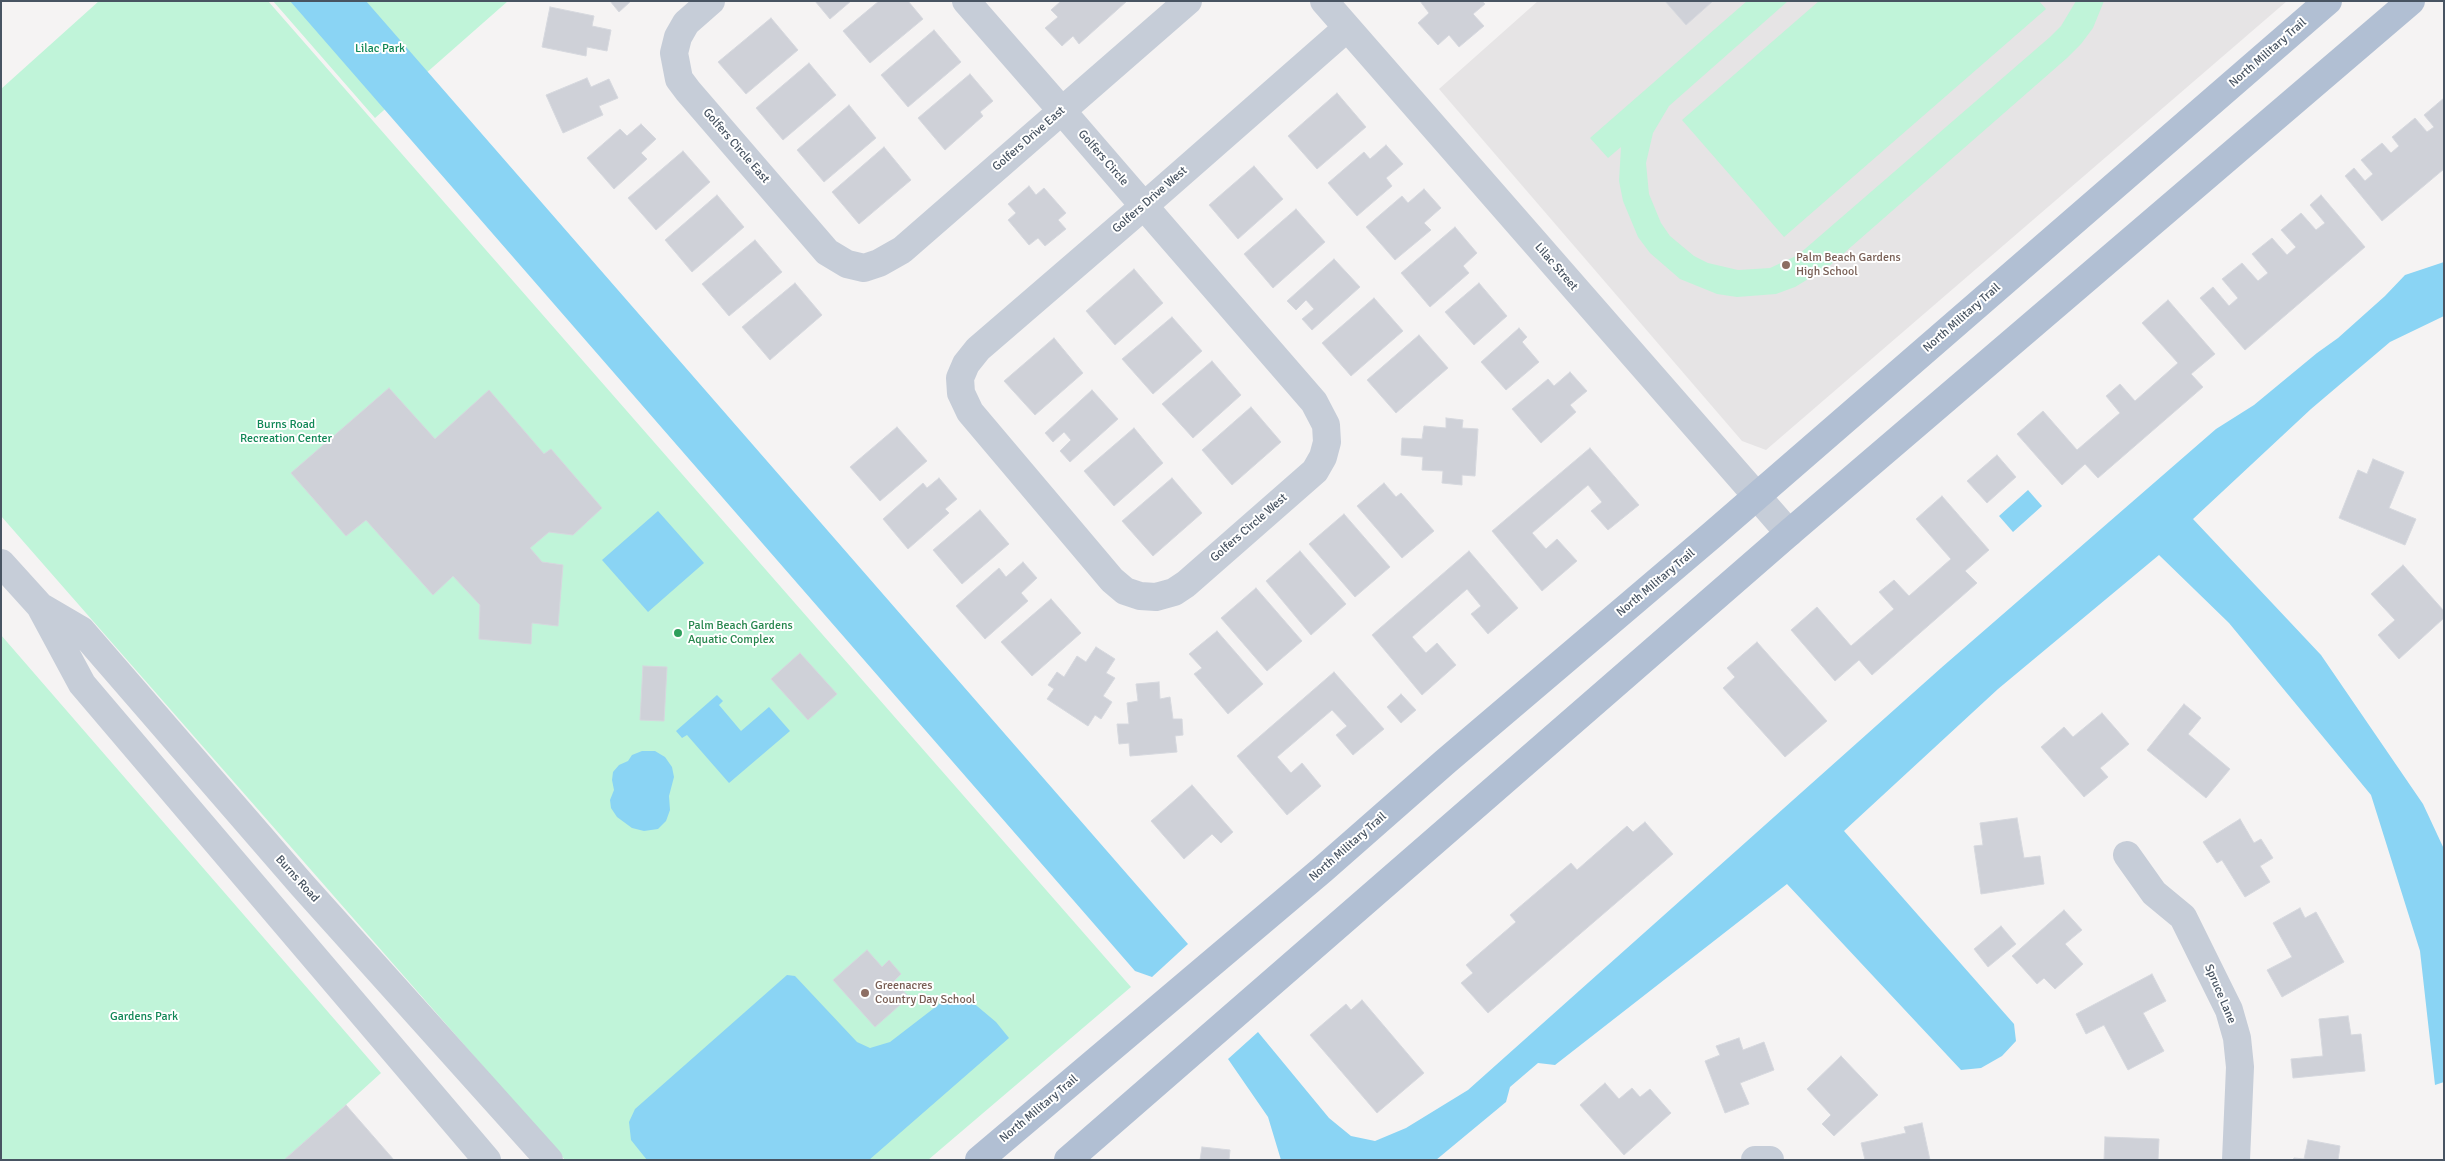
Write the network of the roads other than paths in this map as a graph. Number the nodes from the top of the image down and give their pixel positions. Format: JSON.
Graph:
{"nodes":[{"id":1,"x":711,"y":1,"type":"edge"},
{"id":2,"x":966,"y":1,"type":"edge"},
{"id":3,"x":1188,"y":1,"type":"edge"},
{"id":4,"x":1324,"y":1,"type":"edge"},
{"id":5,"x":2328,"y":1,"type":"edge"},
{"id":6,"x":2411,"y":1,"type":"edge"},
{"id":7,"x":1347,"y":28,"type":"junction"},
{"id":8,"x":1062,"y":111,"type":"junction"},
{"id":9,"x":1144,"y":206,"type":"junction"},
{"id":10,"x":864,"y":268,"type":"joint"},
{"id":11,"x":960,"y":378,"type":"joint"},
{"id":12,"x":1757,"y":496,"type":"junction"},
{"id":13,"x":1788,"y":533,"type":"junction"},
{"id":14,"x":1,"y":563,"type":"edge"},
{"id":15,"x":40,"y":606,"type":"junction"},
{"id":16,"x":2127,"y":855,"type":"dead end"},
{"id":17,"x":487,"y":1160,"type":"edge"},
{"id":18,"x":549,"y":1160,"type":"edge"},
{"id":19,"x":979,"y":1160,"type":"edge"},
{"id":20,"x":1068,"y":1160,"type":"edge"},
{"id":21,"x":1756,"y":1160,"type":"edge"},
{"id":22,"x":1770,"y":1160,"type":"edge"},
{"id":23,"x":2236,"y":1160,"type":"edge"}],
"edges":[{"from":1,"to":10,"type":"street","name":"Golfers Circle East"},
{"from":2,"to":8,"type":"street"},
{"from":3,"to":8,"type":"street","name":"Golfers Drive East"},
{"from":4,"to":7,"type":"street","name":"Lilac Street"},
{"from":5,"to":12,"type":"main road","name":"North Military Trail"},
{"from":6,"to":13,"type":"main road"},
{"from":7,"to":9,"type":"street","name":"Golfers Drive West"},
{"from":7,"to":12,"type":"street","name":"Lilac Street"},
{"from":8,"to":9,"type":"street","name":"Golfers Circle"},
{"from":8,"to":10,"type":"street","name":"Golfers Drive East"},
{"from":9,"to":11,"type":"street","name":"Golfers Drive West"},
{"from":9,"to":11,"type":"street","name":"Golfers Circle West"},
{"from":12,"to":13,"type":"street","name":"Lilac Street"},
{"from":12,"to":19,"type":"main road","name":"North Military Trail"},
{"from":13,"to":20,"type":"main road"},
{"from":14,"to":15,"type":"street","name":"Burns Road"},
{"from":15,"to":17,"type":"street","name":"Burns Road"},
{"from":15,"to":18,"type":"street","name":"Burns Road"},
{"from":16,"to":23,"type":"street","name":"Spruce Lane"},
{"from":21,"to":22,"type":"street"}]}
